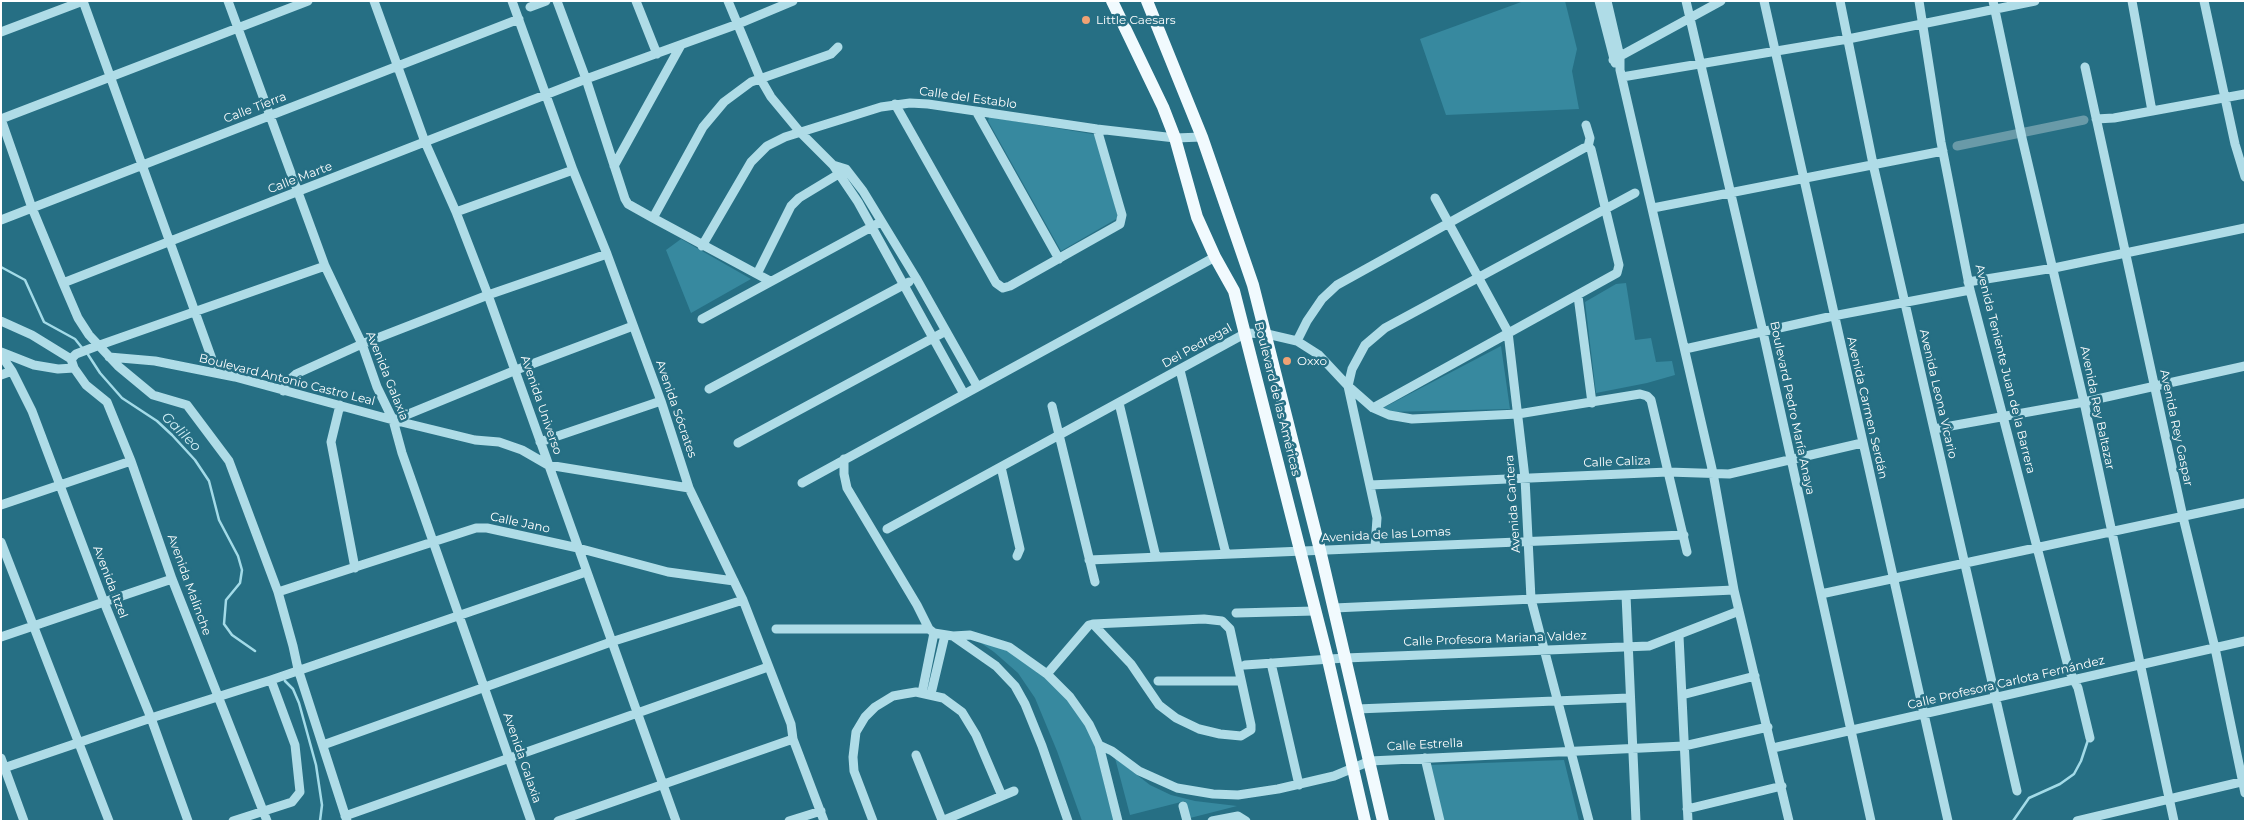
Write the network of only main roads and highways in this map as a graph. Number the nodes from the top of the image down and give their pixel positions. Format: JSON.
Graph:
{"nodes":[{"id":1,"x":1112,"y":1,"type":"edge"},
{"id":2,"x":1147,"y":1,"type":"edge"},
{"id":3,"x":1253,"y":285,"type":"junction"},
{"id":4,"x":1234,"y":292,"type":"junction"},
{"id":5,"x":1365,"y":821,"type":"edge"},
{"id":6,"x":1383,"y":821,"type":"edge"}],
"edges":[{"from":1,"to":4,"type":"main road","name":"Boulevard de las Américas"},
{"from":2,"to":3,"type":"main road","name":"Boulevard de las Américas"},
{"from":3,"to":4,"type":"main road"},
{"from":3,"to":6,"type":"main road","name":"Boulevard de las Américas"},
{"from":4,"to":5,"type":"main road","name":"Boulevard de las Américas"}]}
